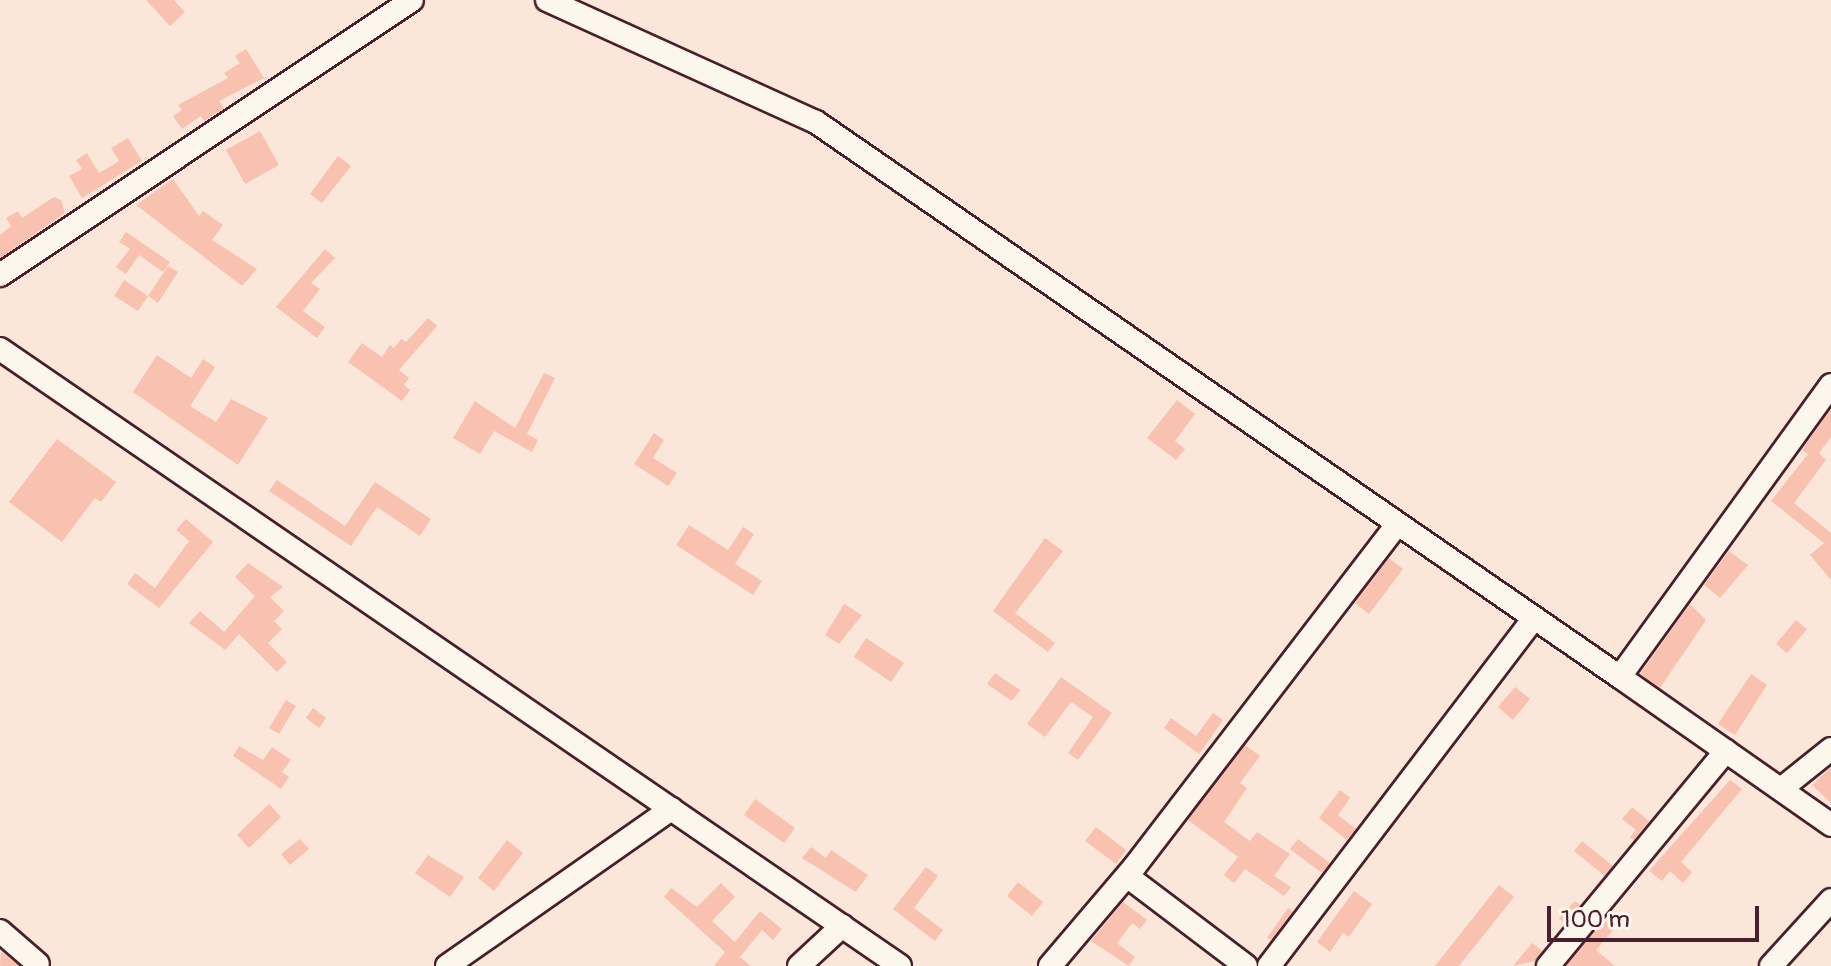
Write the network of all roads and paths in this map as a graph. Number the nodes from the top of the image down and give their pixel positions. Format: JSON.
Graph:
{"nodes":[{"id":1,"x":412,"y":0,"type":"edge"},
{"id":2,"x":547,"y":0,"type":"edge"},
{"id":3,"x":0,"y":275,"type":"edge"},
{"id":4,"x":0,"y":349,"type":"edge"},
{"id":5,"x":1831,"y":385,"type":"edge"},
{"id":6,"x":1397,"y":525,"type":"junction"},
{"id":7,"x":1533,"y":619,"type":"junction"},
{"id":8,"x":1620,"y":677,"type":"junction"},
{"id":9,"x":1831,"y":749,"type":"edge"},
{"id":10,"x":1726,"y":751,"type":"junction"},
{"id":11,"x":1781,"y":789,"type":"junction"},
{"id":12,"x":671,"y":809,"type":"junction"},
{"id":13,"x":1831,"y":825,"type":"edge"},
{"id":14,"x":1127,"y":876,"type":"junction"},
{"id":15,"x":1831,"y":900,"type":"edge"},
{"id":16,"x":842,"y":926,"type":"junction"},
{"id":17,"x":0,"y":931,"type":"edge"},
{"id":18,"x":38,"y":964,"type":"edge"},
{"id":19,"x":447,"y":966,"type":"edge"},
{"id":20,"x":799,"y":966,"type":"edge"},
{"id":21,"x":900,"y":966,"type":"edge"},
{"id":22,"x":1050,"y":966,"type":"edge"},
{"id":23,"x":1246,"y":966,"type":"edge"},
{"id":24,"x":1269,"y":966,"type":"edge"},
{"id":25,"x":1548,"y":966,"type":"edge"},
{"id":26,"x":1771,"y":966,"type":"edge"}],
"edges":[{"from":1,"to":3,"type":"street"},
{"from":2,"to":6,"type":"street"},
{"from":4,"to":12,"type":"street"},
{"from":5,"to":8,"type":"street"},
{"from":6,"to":7,"type":"street"},
{"from":6,"to":14,"type":"street"},
{"from":7,"to":8,"type":"street"},
{"from":7,"to":24,"type":"street"},
{"from":8,"to":10,"type":"street"},
{"from":9,"to":11,"type":"street"},
{"from":10,"to":11,"type":"street"},
{"from":10,"to":25,"type":"street"},
{"from":11,"to":13,"type":"street"},
{"from":12,"to":16,"type":"street"},
{"from":12,"to":19,"type":"street"},
{"from":14,"to":22,"type":"street"},
{"from":14,"to":23,"type":"street"},
{"from":15,"to":26,"type":"street"},
{"from":16,"to":20,"type":"street"},
{"from":16,"to":21,"type":"street"},
{"from":17,"to":18,"type":"street"}]}
